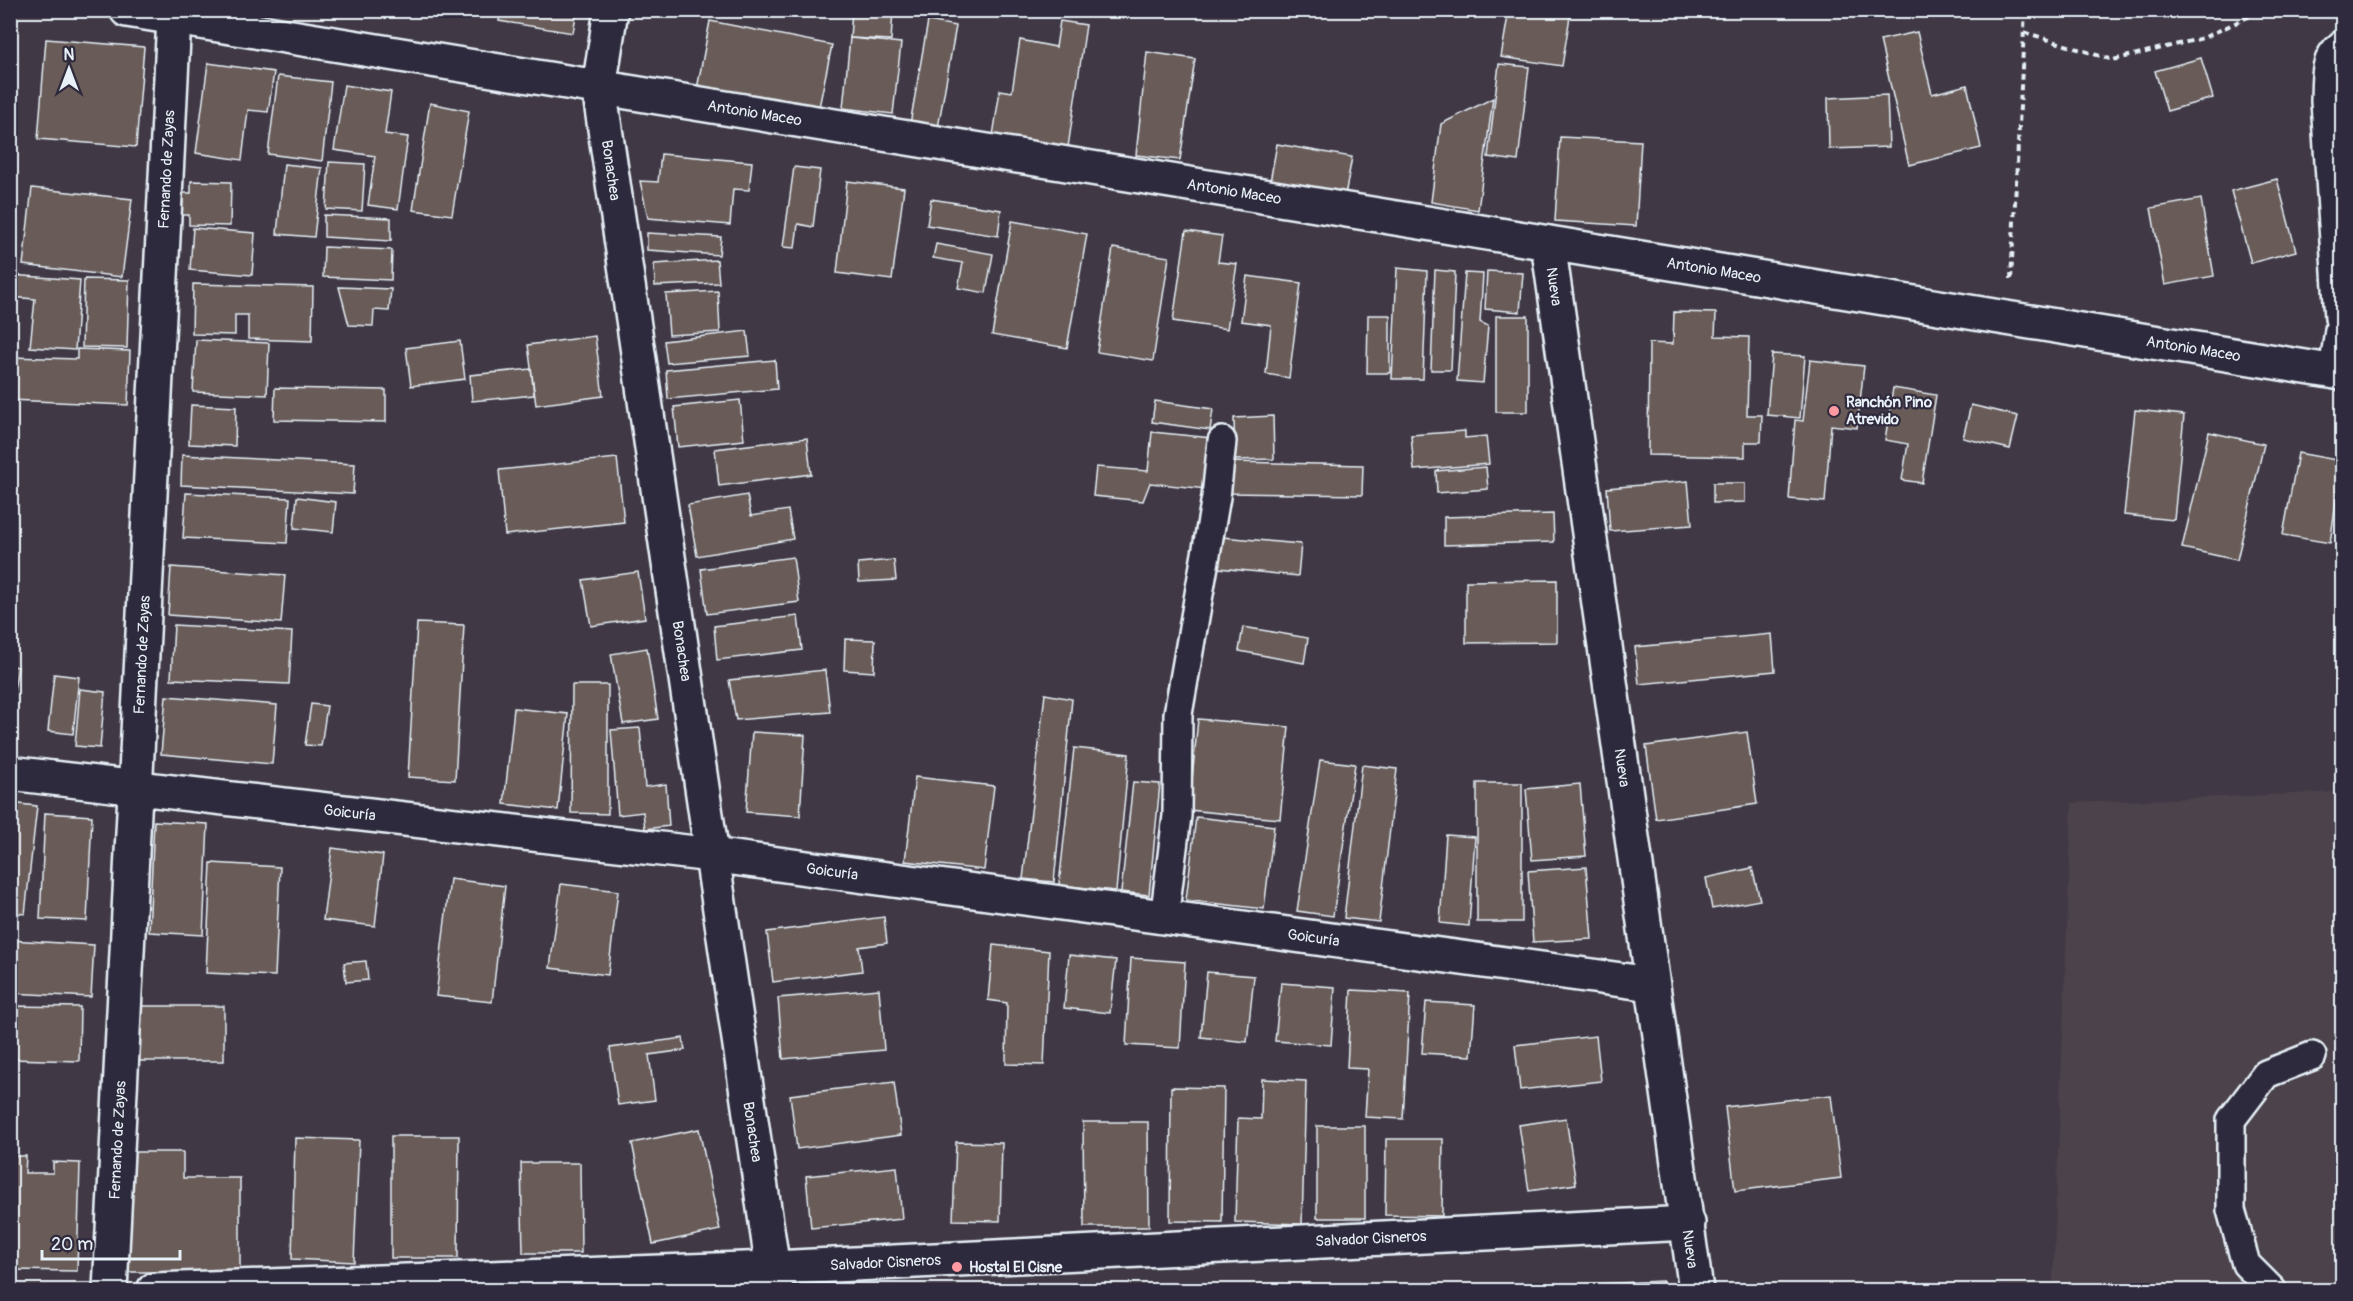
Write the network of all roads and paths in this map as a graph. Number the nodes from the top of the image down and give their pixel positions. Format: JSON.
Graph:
{"nodes":[{"id":1,"x":127,"y":10,"type":"edge"},
{"id":2,"x":611,"y":10,"type":"edge"},
{"id":3,"x":2025,"y":10,"type":"edge"},
{"id":4,"x":2262,"y":10,"type":"edge"},
{"id":5,"x":174,"y":18,"type":"junction"},
{"id":6,"x":2024,"y":32,"type":"junction"},
{"id":7,"x":2343,"y":48,"type":"edge"},
{"id":8,"x":599,"y":88,"type":"junction"},
{"id":9,"x":1548,"y":243,"type":"junction"},
{"id":10,"x":2009,"y":318,"type":"junction"},
{"id":11,"x":2343,"y":318,"type":"edge"},
{"id":12,"x":2343,"y":330,"type":"edge"},
{"id":13,"x":2339,"y":372,"type":"edge"},
{"id":14,"x":1222,"y":441,"type":"dead end"},
{"id":15,"x":10,"y":773,"type":"edge"},
{"id":16,"x":136,"y":789,"type":"junction"},
{"id":17,"x":712,"y":855,"type":"junction"},
{"id":18,"x":1164,"y":919,"type":"junction"},
{"id":19,"x":1651,"y":984,"type":"junction"},
{"id":20,"x":2312,"y":1056,"type":"dead end"},
{"id":21,"x":1688,"y":1223,"type":"junction"},
{"id":22,"x":774,"y":1279,"type":"edge"},
{"id":23,"x":110,"y":1290,"type":"edge"},
{"id":24,"x":154,"y":1290,"type":"edge"},
{"id":25,"x":1696,"y":1290,"type":"edge"},
{"id":26,"x":2272,"y":1290,"type":"edge"}],
"edges":[{"from":1,"to":5,"type":"street","name":"Antonio Maceo"},
{"from":2,"to":8,"type":"street","name":"Bonachea"},
{"from":3,"to":6,"type":"path"},
{"from":4,"to":6,"type":"path"},
{"from":5,"to":8,"type":"street","name":"Antonio Maceo"},
{"from":5,"to":16,"type":"street","name":"Fernando de Zayas"},
{"from":6,"to":10,"type":"path"},
{"from":7,"to":11,"type":"street"},
{"from":8,"to":9,"type":"street","name":"Antonio Maceo"},
{"from":8,"to":17,"type":"street","name":"Bonachea"},
{"from":9,"to":10,"type":"street","name":"Antonio Maceo"},
{"from":9,"to":19,"type":"street","name":"Nueva"},
{"from":10,"to":13,"type":"street","name":"Antonio Maceo"},
{"from":12,"to":13,"type":"street"},
{"from":14,"to":18,"type":"lane"},
{"from":15,"to":16,"type":"street","name":"Goicuría"},
{"from":16,"to":17,"type":"street","name":"Goicuría"},
{"from":16,"to":23,"type":"street","name":"Fernando de Zayas"},
{"from":17,"to":18,"type":"street","name":"Goicuría"},
{"from":17,"to":22,"type":"street","name":"Bonachea"},
{"from":18,"to":19,"type":"street","name":"Goicuría"},
{"from":19,"to":21,"type":"street","name":"Nueva"},
{"from":20,"to":26,"type":"lane"},
{"from":21,"to":22,"type":"street","name":"Salvador Cisneros"},
{"from":21,"to":25,"type":"street","name":"Nueva"},
{"from":22,"to":24,"type":"street","name":"Salvador Cisneros"}]}
